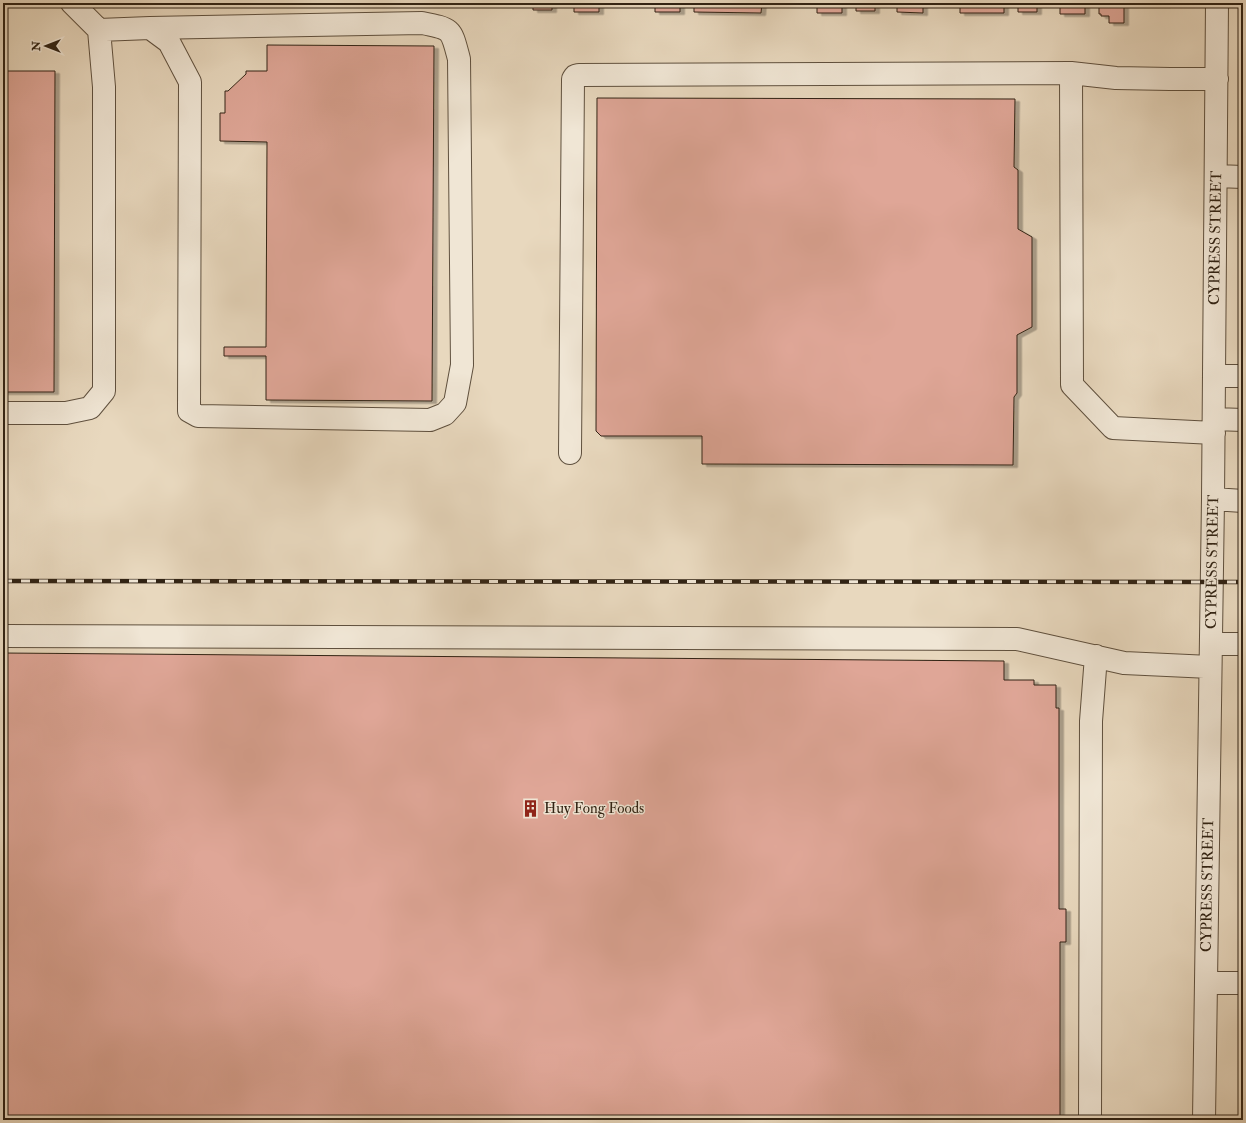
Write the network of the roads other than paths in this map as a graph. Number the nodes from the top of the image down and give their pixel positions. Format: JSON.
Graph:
{"nodes":[{"id":1,"x":72,"y":3,"type":"edge"},
{"id":2,"x":1217,"y":3,"type":"edge"},
{"id":3,"x":150,"y":28,"type":"junction"},
{"id":4,"x":99,"y":30,"type":"junction"},
{"id":5,"x":1071,"y":73,"type":"junction"},
{"id":6,"x":1217,"y":79,"type":"junction"},
{"id":7,"x":1216,"y":176,"type":"junction"},
{"id":8,"x":1243,"y":177,"type":"edge"},
{"id":9,"x":1214,"y":376,"type":"junction"},
{"id":10,"x":1243,"y":376,"type":"edge"},
{"id":11,"x":3,"y":413,"type":"edge"},
{"id":12,"x":1243,"y":420,"type":"edge"},
{"id":13,"x":1214,"y":426,"type":"junction"},
{"id":14,"x":570,"y":453,"type":"dead end"},
{"id":15,"x":1213,"y":499,"type":"junction"},
{"id":16,"x":1243,"y":501,"type":"edge"},
{"id":17,"x":3,"y":636,"type":"edge"},
{"id":18,"x":1211,"y":644,"type":"junction"},
{"id":19,"x":1243,"y":644,"type":"edge"},
{"id":20,"x":1096,"y":656,"type":"junction"},
{"id":21,"x":1210,"y":667,"type":"junction"},
{"id":22,"x":1206,"y":983,"type":"junction"},
{"id":23,"x":1243,"y":983,"type":"edge"},
{"id":24,"x":1090,"y":1120,"type":"edge"},
{"id":25,"x":1204,"y":1120,"type":"edge"}],
"edges":[{"from":1,"to":4,"type":"street"},
{"from":2,"to":6,"type":"street","name":"CYPRESS STREET"},
{"from":3,"to":3,"type":"street"},
{"from":3,"to":4,"type":"street"},
{"from":4,"to":11,"type":"street"},
{"from":5,"to":6,"type":"street"},
{"from":5,"to":13,"type":"street"},
{"from":5,"to":14,"type":"street"},
{"from":6,"to":7,"type":"street","name":"CYPRESS STREET"},
{"from":7,"to":8,"type":"street"},
{"from":7,"to":9,"type":"street","name":"CYPRESS STREET"},
{"from":9,"to":10,"type":"street"},
{"from":9,"to":13,"type":"street","name":"CYPRESS STREET"},
{"from":12,"to":13,"type":"street"},
{"from":13,"to":15,"type":"street","name":"CYPRESS STREET"},
{"from":15,"to":16,"type":"street"},
{"from":15,"to":18,"type":"street","name":"CYPRESS STREET"},
{"from":17,"to":20,"type":"street"},
{"from":18,"to":19,"type":"street"},
{"from":18,"to":21,"type":"street","name":"CYPRESS STREET"},
{"from":20,"to":21,"type":"street"},
{"from":20,"to":24,"type":"street"},
{"from":21,"to":22,"type":"street","name":"CYPRESS STREET"},
{"from":22,"to":23,"type":"street"},
{"from":22,"to":25,"type":"street","name":"CYPRESS STREET"}]}
